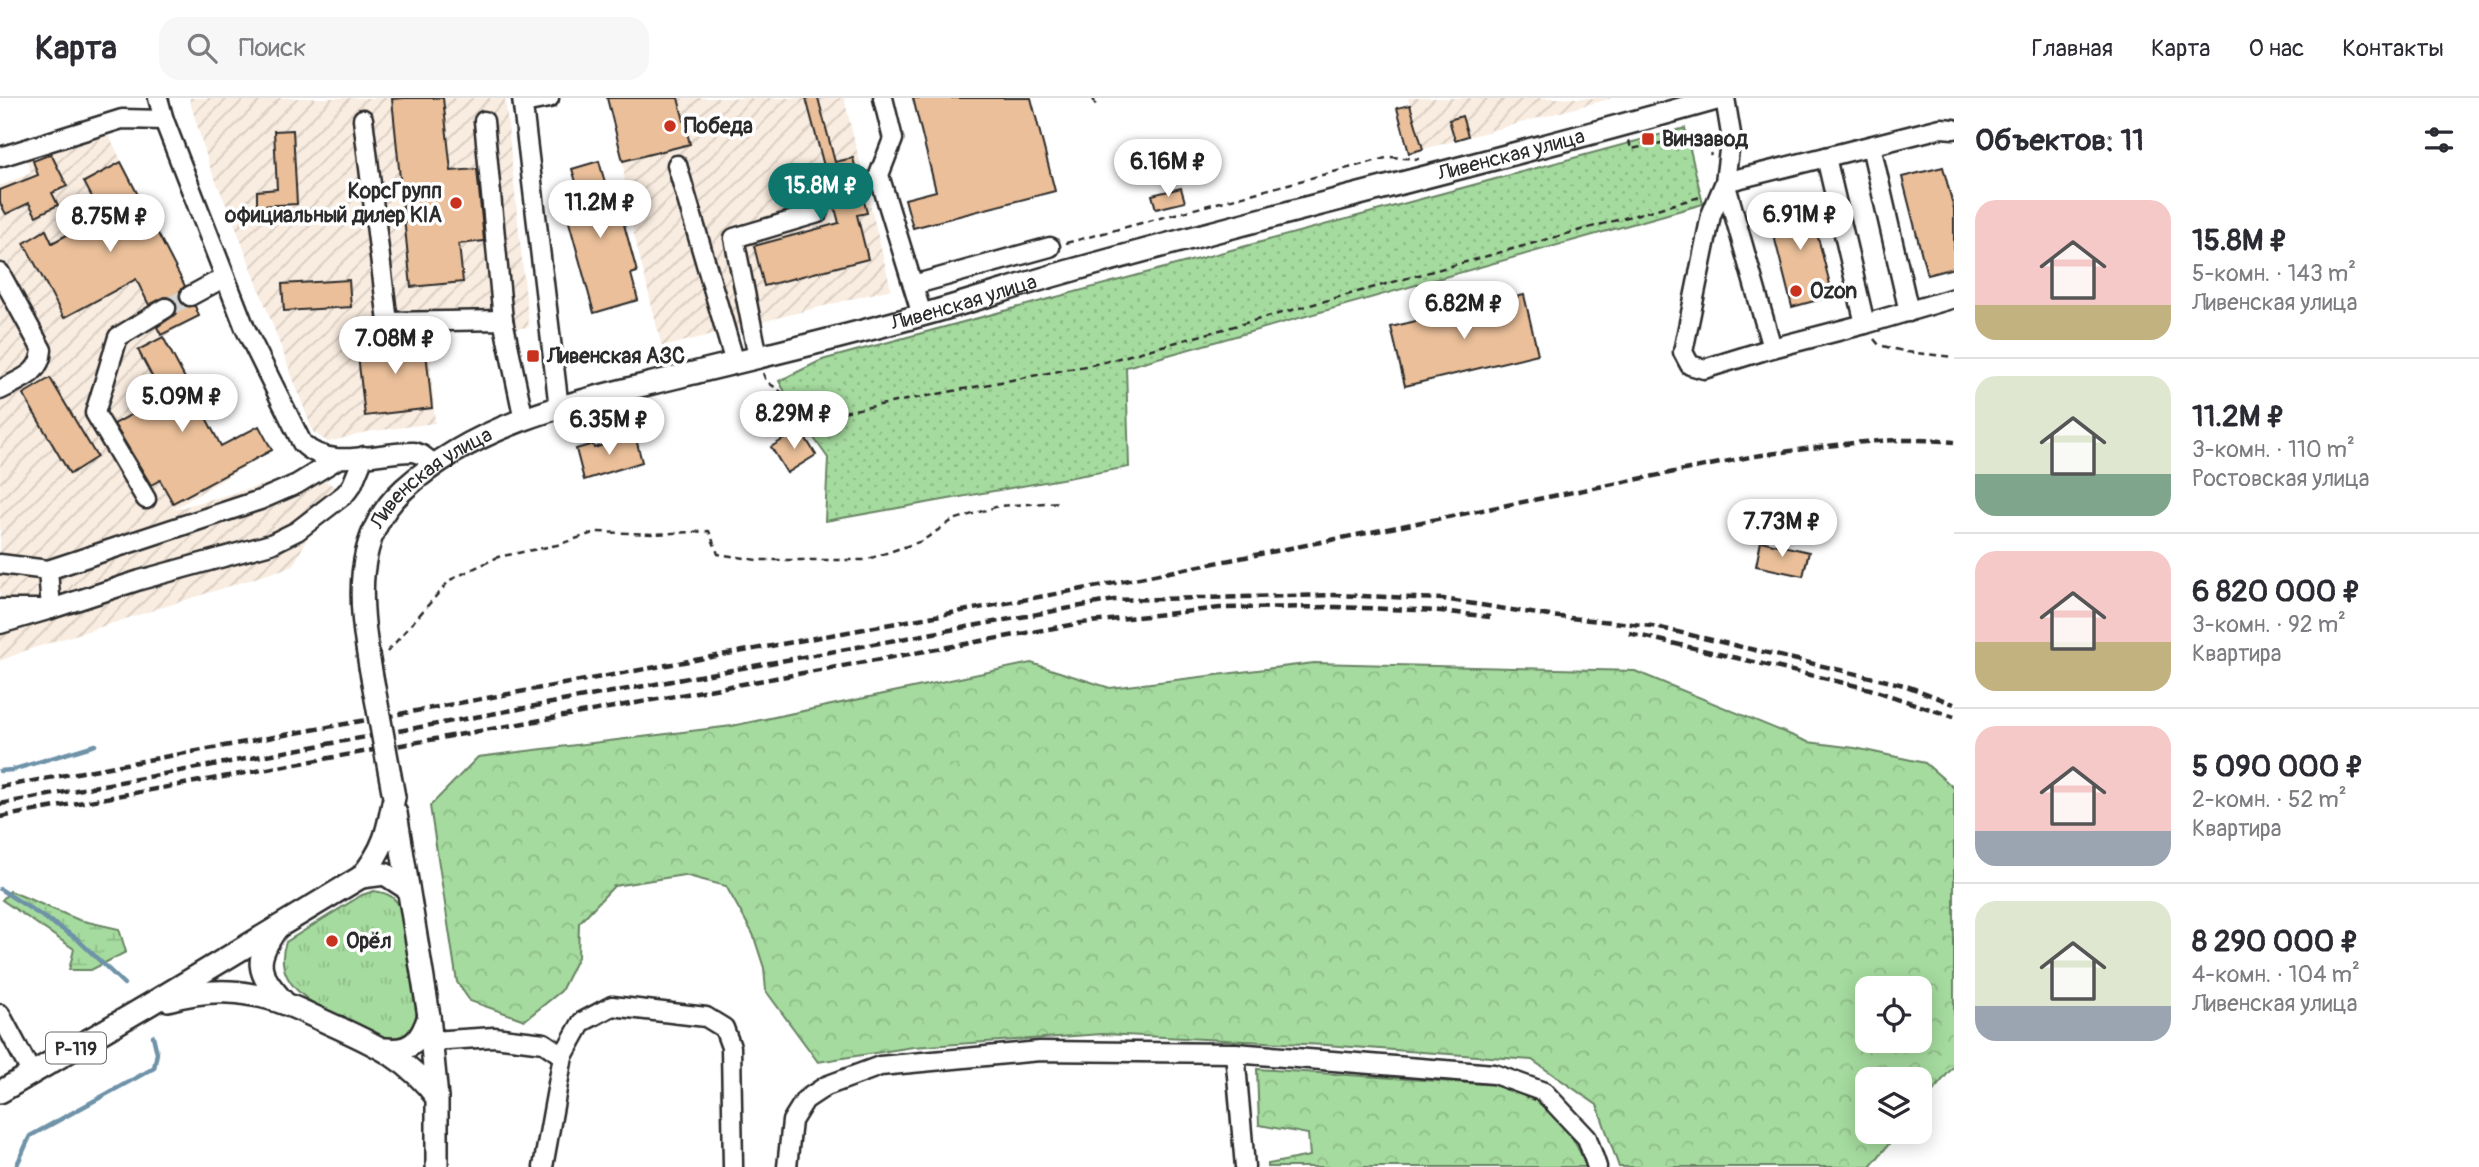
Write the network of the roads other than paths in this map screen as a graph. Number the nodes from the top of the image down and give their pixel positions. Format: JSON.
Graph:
{"nodes":[{"id":1,"x":158,"y":98,"type":"edge"},
{"id":2,"x":549,"y":98,"type":"edge"},
{"id":3,"x":883,"y":98,"type":"edge"},
{"id":4,"x":1716,"y":99,"type":"edge"},
{"id":5,"x":523,"y":100,"type":"edge"},
{"id":6,"x":363,"y":119,"type":"dead end"},
{"id":7,"x":164,"y":120,"type":"junction"},
{"id":8,"x":484,"y":121,"type":"dead end"},
{"id":9,"x":1954,"y":129,"type":"edge"},
{"id":10,"x":1871,"y":146,"type":"junction"},
{"id":11,"x":0,"y":157,"type":"edge"},
{"id":12,"x":1826,"y":158,"type":"junction"},
{"id":13,"x":677,"y":165,"type":"dead end"},
{"id":14,"x":1725,"y":181,"type":"junction"},
{"id":15,"x":811,"y":186,"type":"dead end"},
{"id":16,"x":1050,"y":247,"type":"road end"},
{"id":17,"x":0,"y":273,"type":"edge"},
{"id":18,"x":225,"y":277,"type":"junction"},
{"id":19,"x":913,"y":285,"type":"junction"},
{"id":20,"x":190,"y":296,"type":"tunnel mouth"},
{"id":21,"x":1954,"y":298,"type":"edge"},
{"id":22,"x":166,"y":308,"type":"tunnel mouth"},
{"id":23,"x":1909,"y":312,"type":"junction"},
{"id":24,"x":922,"y":315,"type":"junction"},
{"id":25,"x":503,"y":320,"type":"junction"},
{"id":26,"x":1865,"y":324,"type":"junction"},
{"id":27,"x":1772,"y":348,"type":"junction"},
{"id":28,"x":758,"y":357,"type":"junction"},
{"id":29,"x":736,"y":363,"type":"junction"},
{"id":30,"x":0,"y":390,"type":"edge"},
{"id":31,"x":559,"y":408,"type":"junction"},
{"id":32,"x":524,"y":420,"type":"junction"},
{"id":33,"x":364,"y":456,"type":"junction"},
{"id":34,"x":338,"y":459,"type":"junction"},
{"id":35,"x":434,"y":464,"type":"junction"},
{"id":36,"x":146,"y":499,"type":"dead end"},
{"id":37,"x":0,"y":564,"type":"edge"},
{"id":38,"x":48,"y":570,"type":"junction"},
{"id":39,"x":0,"y":609,"type":"edge"},
{"id":40,"x":51,"y":609,"type":"junction"},
{"id":41,"x":0,"y":624,"type":"edge"},
{"id":42,"x":394,"y":797,"type":"junction"},
{"id":43,"x":361,"y":877,"type":"junction"},
{"id":44,"x":408,"y":888,"type":"junction"},
{"id":45,"x":280,"y":924,"type":"junction"},
{"id":46,"x":283,"y":1001,"type":"junction"},
{"id":47,"x":152,"y":1003,"type":"junction"},
{"id":48,"x":0,"y":1014,"type":"edge"},
{"id":49,"x":429,"y":1016,"type":"junction"},
{"id":50,"x":431,"y":1041,"type":"junction"},
{"id":51,"x":386,"y":1049,"type":"junction"},
{"id":52,"x":1236,"y":1053,"type":"junction"},
{"id":53,"x":563,"y":1056,"type":"junction"},
{"id":54,"x":32,"y":1074,"type":"junction"},
{"id":55,"x":0,"y":1092,"type":"edge"},
{"id":56,"x":437,"y":1098,"type":"junction"},
{"id":57,"x":437,"y":1167,"type":"edge"},
{"id":58,"x":543,"y":1167,"type":"edge"},
{"id":59,"x":733,"y":1167,"type":"edge"},
{"id":60,"x":787,"y":1167,"type":"edge"},
{"id":61,"x":1245,"y":1167,"type":"edge"},
{"id":62,"x":1597,"y":1167,"type":"edge"}],
"edges":[{"from":1,"to":7,"type":"street"},
{"from":2,"to":5,"type":"street"},
{"from":3,"to":19,"type":"street"},
{"from":4,"to":14,"type":"street"},
{"from":4,"to":24,"type":"main road","name":"Ливенская улица"},
{"from":5,"to":31,"type":"street"},
{"from":6,"to":25,"type":"street"},
{"from":7,"to":11,"type":"street"},
{"from":7,"to":18,"type":"street"},
{"from":8,"to":25,"type":"street"},
{"from":9,"to":10,"type":"street"},
{"from":10,"to":12,"type":"street"},
{"from":10,"to":23,"type":"street"},
{"from":12,"to":14,"type":"street"},
{"from":12,"to":26,"type":"street"},
{"from":13,"to":29,"type":"street"},
{"from":14,"to":27,"type":"street"},
{"from":14,"to":27,"type":"street"},
{"from":15,"to":28,"type":"street"},
{"from":16,"to":19,"type":"street"},
{"from":17,"to":30,"type":"street"},
{"from":18,"to":20,"type":"street"},
{"from":18,"to":34,"type":"street"},
{"from":19,"to":24,"type":"street"},
{"from":21,"to":23,"type":"street"},
{"from":22,"to":36,"type":"street"},
{"from":23,"to":26,"type":"street"},
{"from":24,"to":28,"type":"main road","name":"Ливенская улица"},
{"from":25,"to":32,"type":"street"},
{"from":26,"to":27,"type":"street"},
{"from":28,"to":29,"type":"main road","name":"Ливенская улица"},
{"from":29,"to":31,"type":"main road","name":"Ливенская улица"},
{"from":31,"to":32,"type":"main road","name":"Ливенская улица"},
{"from":32,"to":35,"type":"main road","name":"Ливенская улица"},
{"from":33,"to":34,"type":"street"},
{"from":33,"to":35,"type":"street"},
{"from":33,"to":40,"type":"street"},
{"from":34,"to":38,"type":"street"},
{"from":35,"to":42,"type":"main road","name":"Ливенская улица","bridge":true},
{"from":37,"to":38,"type":"street"},
{"from":38,"to":40,"type":"street"},
{"from":39,"to":40,"type":"street"},
{"from":40,"to":41,"type":"street"},
{"from":42,"to":43,"type":"main road","number":"Р-119"},
{"from":42,"to":44,"type":"main road","name":"Ливенская улица"},
{"from":43,"to":44,"type":"main road"},
{"from":43,"to":45,"type":"main road","number":"Р-119"},
{"from":44,"to":49,"type":"main road"},
{"from":45,"to":46,"type":"main road","number":"Р-119"},
{"from":45,"to":47,"type":"main road","number":"Р-119"},
{"from":46,"to":47,"type":"main road","number":"Р-119"},
{"from":46,"to":51,"type":"main road","number":"Р-119"},
{"from":47,"to":54,"type":"main road","number":"Р-119"},
{"from":48,"to":54,"type":"street"},
{"from":49,"to":50,"type":"main road"},
{"from":49,"to":51,"type":"main road"},
{"from":50,"to":53,"type":"street"},
{"from":50,"to":56,"type":"main road"},
{"from":51,"to":56,"type":"main road"},
{"from":52,"to":60,"type":"street"},
{"from":52,"to":61,"type":"street"},
{"from":52,"to":62,"type":"street"},
{"from":53,"to":58,"type":"street"},
{"from":53,"to":59,"type":"street"},
{"from":54,"to":55,"type":"main road","number":"Р-119"},
{"from":56,"to":57,"type":"main road"}]}
